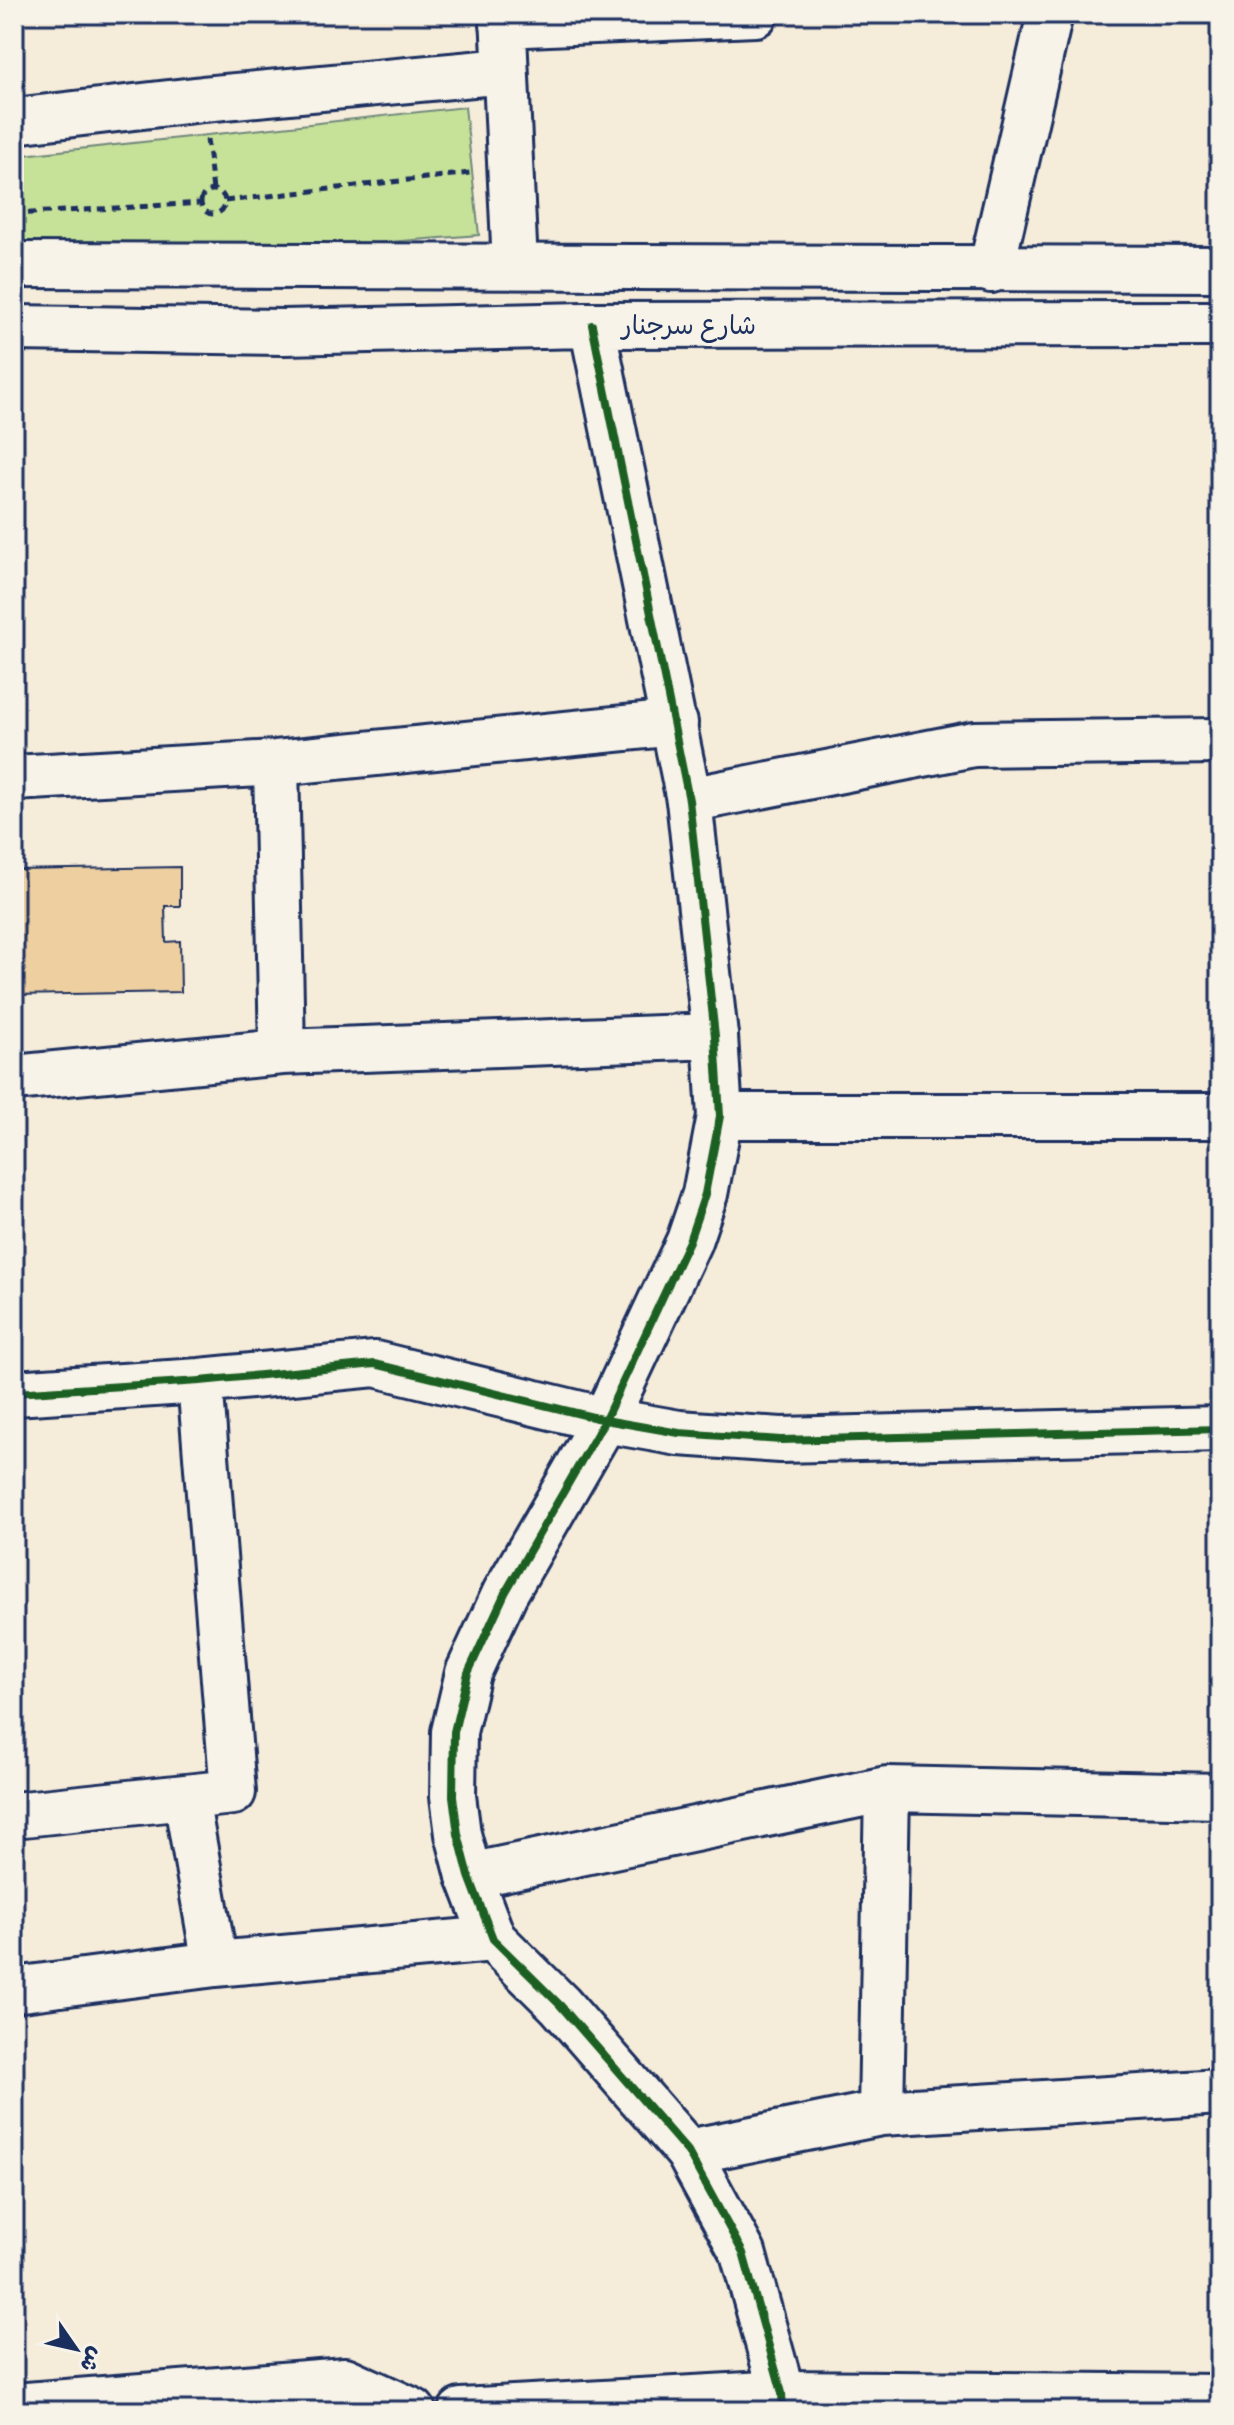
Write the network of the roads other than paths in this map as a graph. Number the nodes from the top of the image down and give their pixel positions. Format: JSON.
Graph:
{"nodes":[{"id":1,"x":755,"y":14,"type":"edge"},
{"id":2,"x":1050,"y":14,"type":"edge"},
{"id":3,"x":503,"y":20,"type":"edge"},
{"id":4,"x":505,"y":71,"type":"junction"},
{"id":5,"x":14,"y":121,"type":"edge"},
{"id":6,"x":14,"y":265,"type":"edge"},
{"id":7,"x":515,"y":266,"type":"junction"},
{"id":8,"x":1218,"y":269,"type":"edge"},
{"id":9,"x":991,"y":270,"type":"junction"},
{"id":10,"x":1218,"y":324,"type":"edge"},
{"id":11,"x":592,"y":325,"type":"junction"},
{"id":12,"x":14,"y":328,"type":"edge"},
{"id":13,"x":675,"y":723,"type":"junction"},
{"id":14,"x":1220,"y":741,"type":"edge"},
{"id":15,"x":276,"y":763,"type":"junction"},
{"id":16,"x":14,"y":778,"type":"edge"},
{"id":17,"x":689,"y":800,"type":"junction"},
{"id":18,"x":715,"y":1036,"type":"junction"},
{"id":19,"x":282,"y":1052,"type":"junction"},
{"id":20,"x":14,"y":1078,"type":"edge"},
{"id":21,"x":720,"y":1116,"type":"junction"},
{"id":22,"x":1220,"y":1116,"type":"edge"},
{"id":23,"x":200,"y":1381,"type":"junction"},
{"id":24,"x":14,"y":1393,"type":"edge"},
{"id":25,"x":605,"y":1420,"type":"junction"},
{"id":26,"x":1220,"y":1429,"type":"edge"},
{"id":27,"x":887,"y":1789,"type":"junction"},
{"id":28,"x":1220,"y":1796,"type":"edge"},
{"id":29,"x":186,"y":1798,"type":"junction"},
{"id":30,"x":14,"y":1815,"type":"edge"},
{"id":31,"x":469,"y":1876,"type":"junction"},
{"id":32,"x":493,"y":1939,"type":"junction"},
{"id":33,"x":215,"y":1964,"type":"junction"},
{"id":34,"x":14,"y":1990,"type":"edge"},
{"id":35,"x":1220,"y":2092,"type":"edge"},
{"id":36,"x":881,"y":2113,"type":"junction"},
{"id":37,"x":688,"y":2152,"type":"junction"},
{"id":38,"x":347,"y":2395,"type":"edge"},
{"id":39,"x":1220,"y":2397,"type":"edge"},
{"id":40,"x":782,"y":2402,"type":"edge"},
{"id":41,"x":14,"y":2406,"type":"edge"},
{"id":42,"x":413,"y":2411,"type":"edge"},
{"id":43,"x":461,"y":2411,"type":"edge"}],
"edges":[{"from":1,"to":3,"type":"street"},
{"from":2,"to":9,"type":"street"},
{"from":3,"to":4,"type":"street"},
{"from":4,"to":5,"type":"street"},
{"from":4,"to":7,"type":"street"},
{"from":6,"to":7,"type":"street"},
{"from":7,"to":9,"type":"street"},
{"from":8,"to":9,"type":"street"},
{"from":8,"to":10,"type":"street"},
{"from":10,"to":11,"type":"street","name":"شارع سرجنار"},
{"from":11,"to":12,"type":"street","name":"شارع سرجنار"},
{"from":11,"to":13,"type":"street"},
{"from":13,"to":15,"type":"street"},
{"from":13,"to":17,"type":"street"},
{"from":14,"to":17,"type":"street"},
{"from":15,"to":16,"type":"street"},
{"from":15,"to":19,"type":"street"},
{"from":17,"to":18,"type":"street"},
{"from":18,"to":19,"type":"street"},
{"from":18,"to":21,"type":"street"},
{"from":19,"to":20,"type":"street"},
{"from":21,"to":22,"type":"street"},
{"from":21,"to":25,"type":"street"},
{"from":23,"to":24,"type":"street"},
{"from":23,"to":25,"type":"street"},
{"from":23,"to":29,"type":"street"},
{"from":25,"to":26,"type":"street"},
{"from":25,"to":31,"type":"street"},
{"from":27,"to":28,"type":"street"},
{"from":27,"to":31,"type":"street"},
{"from":27,"to":36,"type":"street"},
{"from":29,"to":30,"type":"street"},
{"from":29,"to":33,"type":"street"},
{"from":31,"to":32,"type":"street"},
{"from":32,"to":33,"type":"street"},
{"from":32,"to":37,"type":"street"},
{"from":33,"to":34,"type":"street"},
{"from":35,"to":36,"type":"street"},
{"from":36,"to":37,"type":"street"},
{"from":37,"to":40,"type":"street"},
{"from":38,"to":41,"type":"street"},
{"from":38,"to":42,"type":"street"},
{"from":39,"to":40,"type":"street"},
{"from":40,"to":43,"type":"street"}]}
